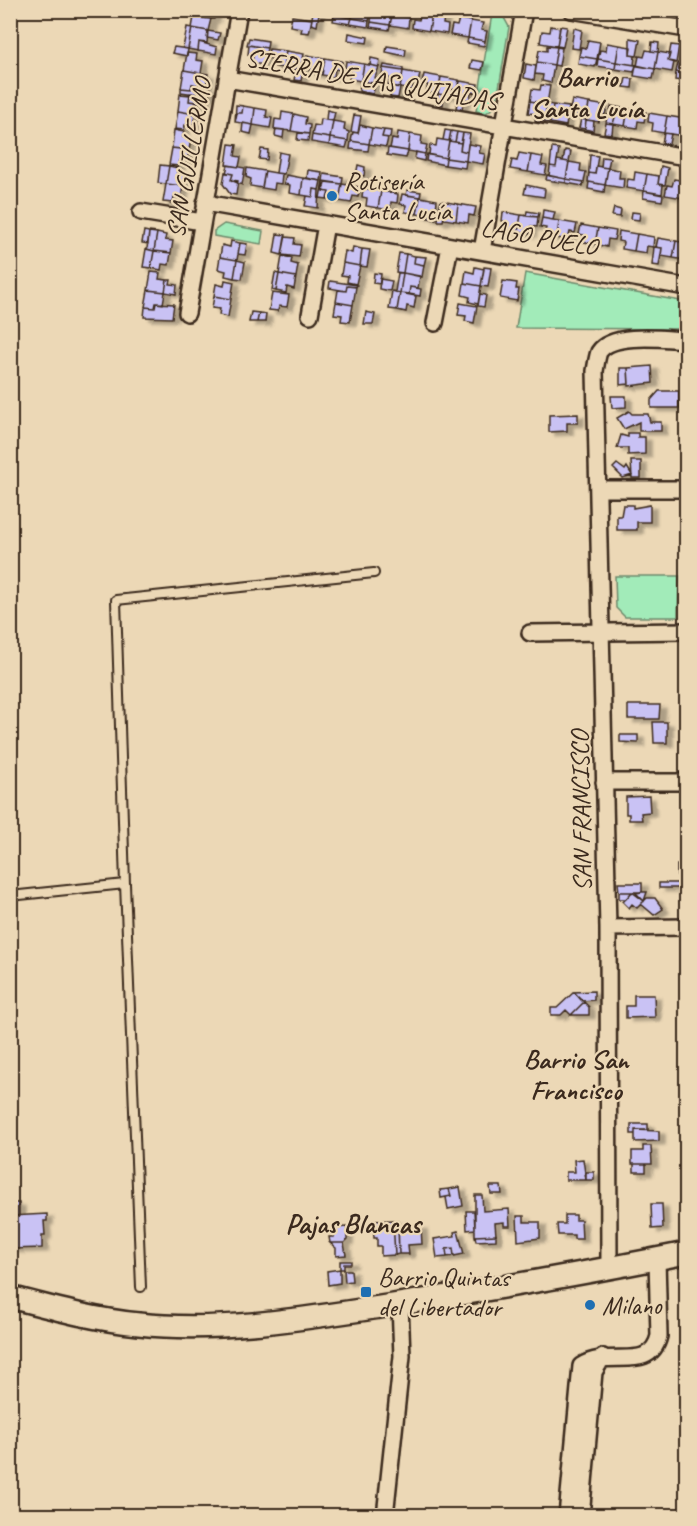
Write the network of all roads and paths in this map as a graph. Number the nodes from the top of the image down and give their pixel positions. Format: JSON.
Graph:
{"nodes":[{"id":1,"x":239,"y":10,"type":"edge"},
{"id":2,"x":524,"y":10,"type":"edge"},
{"id":3,"x":571,"y":10,"type":"edge"},
{"id":4,"x":687,"y":29,"type":"edge"},
{"id":5,"x":227,"y":79,"type":"junction"},
{"id":6,"x":503,"y":126,"type":"junction"},
{"id":7,"x":687,"y":157,"type":"edge"},
{"id":8,"x":205,"y":203,"type":"junction"},
{"id":9,"x":141,"y":212,"type":"dead end"},
{"id":10,"x":202,"y":222,"type":"junction"},
{"id":11,"x":326,"y":224,"type":"junction"},
{"id":12,"x":450,"y":246,"type":"junction"},
{"id":13,"x":482,"y":251,"type":"junction"},
{"id":14,"x":687,"y":287,"type":"edge"},
{"id":15,"x":187,"y":313,"type":"dead end"},
{"id":16,"x":310,"y":315,"type":"dead end"},
{"id":17,"x":435,"y":323,"type":"dead end"},
{"id":18,"x":687,"y":340,"type":"edge"},
{"id":19,"x":598,"y":489,"type":"junction"},
{"id":20,"x":687,"y":489,"type":"edge"},
{"id":21,"x":374,"y":573,"type":"dead end"},
{"id":22,"x":602,"y":632,"type":"junction"},
{"id":23,"x":687,"y":632,"type":"edge"},
{"id":24,"x":530,"y":633,"type":"dead end"},
{"id":25,"x":604,"y":782,"type":"junction"},
{"id":26,"x":687,"y":782,"type":"edge"},
{"id":27,"x":124,"y":884,"type":"junction"},
{"id":28,"x":10,"y":896,"type":"edge"},
{"id":29,"x":687,"y":927,"type":"edge"},
{"id":30,"x":608,"y":928,"type":"junction"},
{"id":31,"x":687,"y":1253,"type":"edge"},
{"id":32,"x":657,"y":1259,"type":"junction"},
{"id":33,"x":609,"y":1269,"type":"junction"},
{"id":34,"x":141,"y":1287,"type":"dead end"},
{"id":35,"x":10,"y":1297,"type":"edge"},
{"id":36,"x":400,"y":1304,"type":"junction"},
{"id":37,"x":603,"y":1357,"type":"junction"},
{"id":38,"x":385,"y":1515,"type":"edge"},
{"id":39,"x":567,"y":1515,"type":"edge"},
{"id":40,"x":581,"y":1515,"type":"edge"}],
"edges":[{"from":1,"to":5,"type":"street","name":"SAN GUILLERMO"},
{"from":2,"to":6,"type":"street"},
{"from":3,"to":4,"type":"street"},
{"from":5,"to":6,"type":"street","name":"SIERRA DE LAS QUIJADAS"},
{"from":5,"to":8,"type":"street","name":"SAN GUILLERMO"},
{"from":6,"to":7,"type":"street","name":"SIERRA DE LAS QUIJADAS"},
{"from":6,"to":13,"type":"street"},
{"from":8,"to":10,"type":"street","name":"SAN GUILLERMO"},
{"from":8,"to":11,"type":"street","name":"LAGO PUELO"},
{"from":9,"to":10,"type":"street"},
{"from":10,"to":15,"type":"street","name":"SAN GUILLERMO"},
{"from":11,"to":12,"type":"street","name":"LAGO PUELO"},
{"from":11,"to":16,"type":"street"},
{"from":12,"to":13,"type":"street","name":"LAGO PUELO"},
{"from":12,"to":17,"type":"street"},
{"from":13,"to":14,"type":"street","name":"LAGO PUELO"},
{"from":18,"to":19,"type":"street","name":"SAN FRANCISCO"},
{"from":19,"to":20,"type":"street"},
{"from":19,"to":22,"type":"street","name":"SAN FRANCISCO"},
{"from":21,"to":27,"type":"lane"},
{"from":22,"to":23,"type":"street"},
{"from":22,"to":24,"type":"street"},
{"from":22,"to":25,"type":"street","name":"SAN FRANCISCO"},
{"from":25,"to":26,"type":"street"},
{"from":25,"to":30,"type":"street","name":"SAN FRANCISCO"},
{"from":27,"to":28,"type":"lane"},
{"from":27,"to":34,"type":"lane"},
{"from":29,"to":30,"type":"street"},
{"from":30,"to":33,"type":"street","name":"SAN FRANCISCO"},
{"from":31,"to":32,"type":"main road"},
{"from":32,"to":33,"type":"main road"},
{"from":32,"to":37,"type":"street"},
{"from":33,"to":36,"type":"main road"},
{"from":35,"to":36,"type":"main road"},
{"from":36,"to":38,"type":"street"},
{"from":37,"to":39,"type":"street"},
{"from":37,"to":40,"type":"street"}]}
